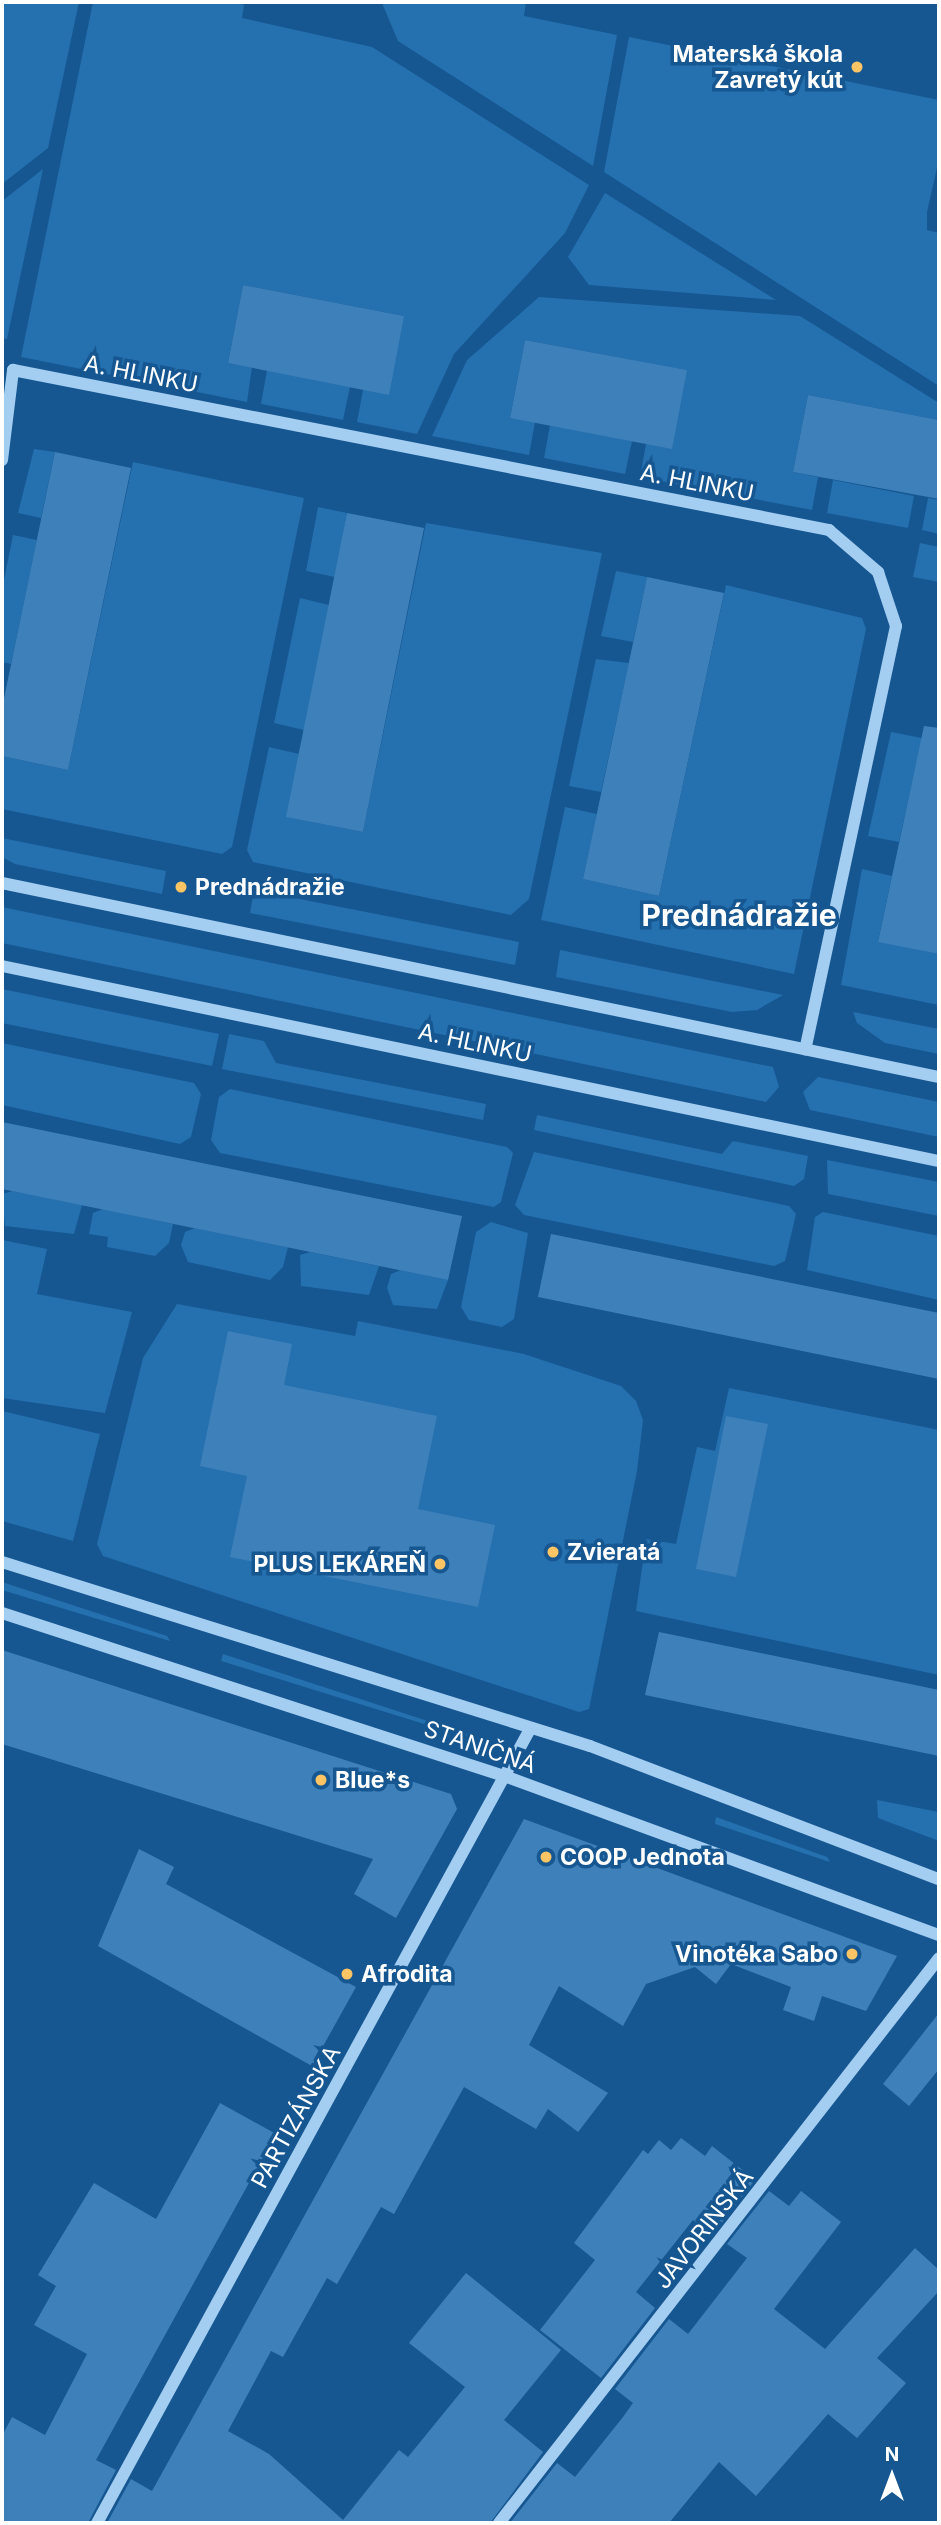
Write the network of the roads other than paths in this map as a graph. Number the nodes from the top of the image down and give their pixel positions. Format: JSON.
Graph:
{"nodes":[{"id":1,"x":8,"y":369,"type":"edge"},
{"id":2,"x":2,"y":460,"type":"edge"},
{"id":3,"x":2,"y":883,"type":"edge"},
{"id":4,"x":2,"y":966,"type":"edge"},
{"id":5,"x":805,"y":1049,"type":"junction"},
{"id":6,"x":939,"y":1077,"type":"edge"},
{"id":7,"x":939,"y":1161,"type":"edge"},
{"id":8,"x":2,"y":1562,"type":"edge"},
{"id":9,"x":2,"y":1613,"type":"edge"},
{"id":10,"x":529,"y":1731,"type":"junction"},
{"id":11,"x":507,"y":1777,"type":"junction"},
{"id":12,"x":939,"y":1879,"type":"edge"},
{"id":13,"x":939,"y":1935,"type":"edge"},
{"id":14,"x":939,"y":1958,"type":"edge"},
{"id":15,"x":97,"y":2523,"type":"edge"},
{"id":16,"x":499,"y":2523,"type":"edge"}],
"edges":[{"from":1,"to":2,"type":"street","name":"A. HLINKU"},
{"from":1,"to":5,"type":"street","name":"A. HLINKU"},
{"from":3,"to":5,"type":"street"},
{"from":4,"to":7,"type":"street","name":"A. HLINKU"},
{"from":5,"to":6,"type":"street"},
{"from":8,"to":10,"type":"street","name":"STANIČNÁ"},
{"from":9,"to":11,"type":"street","name":"STANIČNÁ"},
{"from":10,"to":11,"type":"street","name":"PARTIZÁNSKA"},
{"from":10,"to":12,"type":"street","name":"STANIČNÁ"},
{"from":11,"to":13,"type":"street","name":"STANIČNÁ"},
{"from":11,"to":15,"type":"street","name":"PARTIZÁNSKA"},
{"from":14,"to":16,"type":"street","name":"JAVORINSKÁ"}]}
